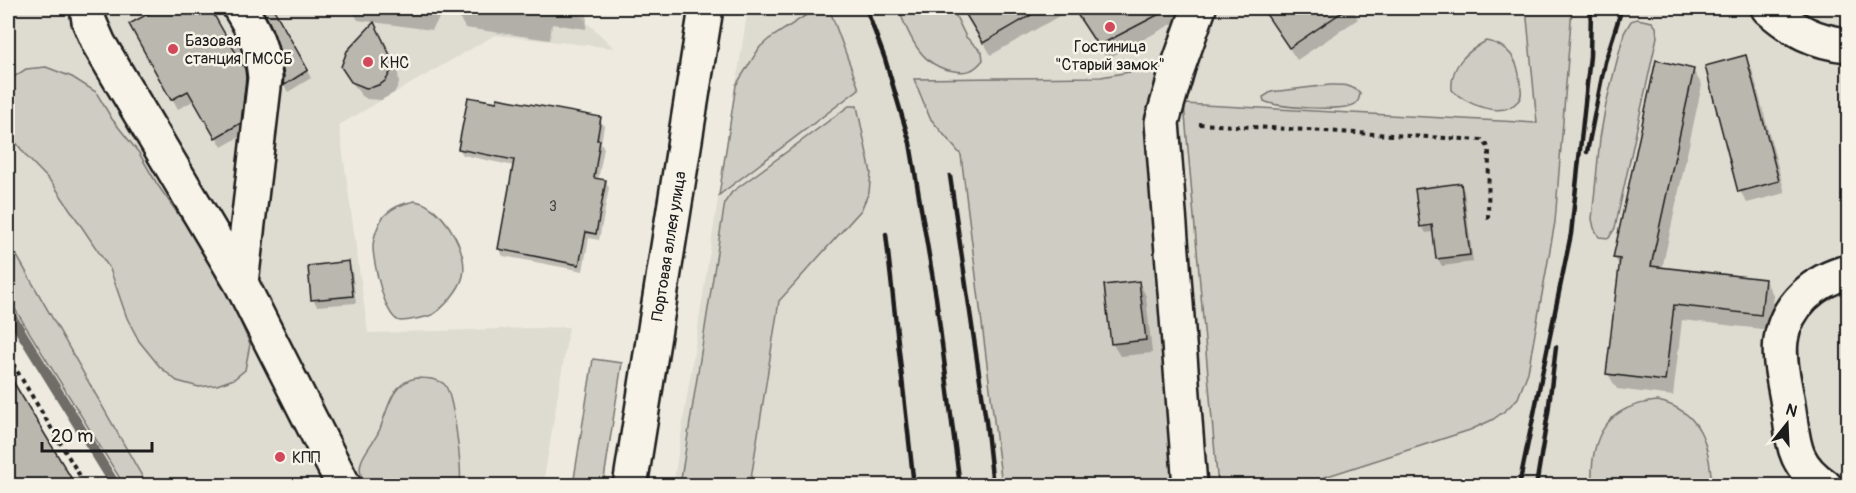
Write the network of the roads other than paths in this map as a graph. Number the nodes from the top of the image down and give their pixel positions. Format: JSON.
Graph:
{"nodes":[{"id":1,"x":87,"y":8,"type":"edge"},
{"id":2,"x":240,"y":8,"type":"edge"},
{"id":3,"x":706,"y":8,"type":"edge"},
{"id":4,"x":1199,"y":8,"type":"edge"},
{"id":5,"x":1768,"y":8,"type":"edge"},
{"id":6,"x":1848,"y":45,"type":"edge"},
{"id":7,"x":1848,"y":272,"type":"edge"},
{"id":8,"x":241,"y":282,"type":"junction"},
{"id":9,"x":344,"y":486,"type":"edge"},
{"id":10,"x":630,"y":486,"type":"edge"},
{"id":11,"x":1190,"y":486,"type":"edge"},
{"id":12,"x":1824,"y":486,"type":"edge"}],
"edges":[{"from":1,"to":8,"type":"street"},
{"from":2,"to":8,"type":"street"},
{"from":3,"to":10,"type":"street","name":"Портовая аллея улица"},
{"from":4,"to":11,"type":"street"},
{"from":5,"to":6,"type":"street"},
{"from":7,"to":12,"type":"street"},
{"from":8,"to":9,"type":"street"}]}
